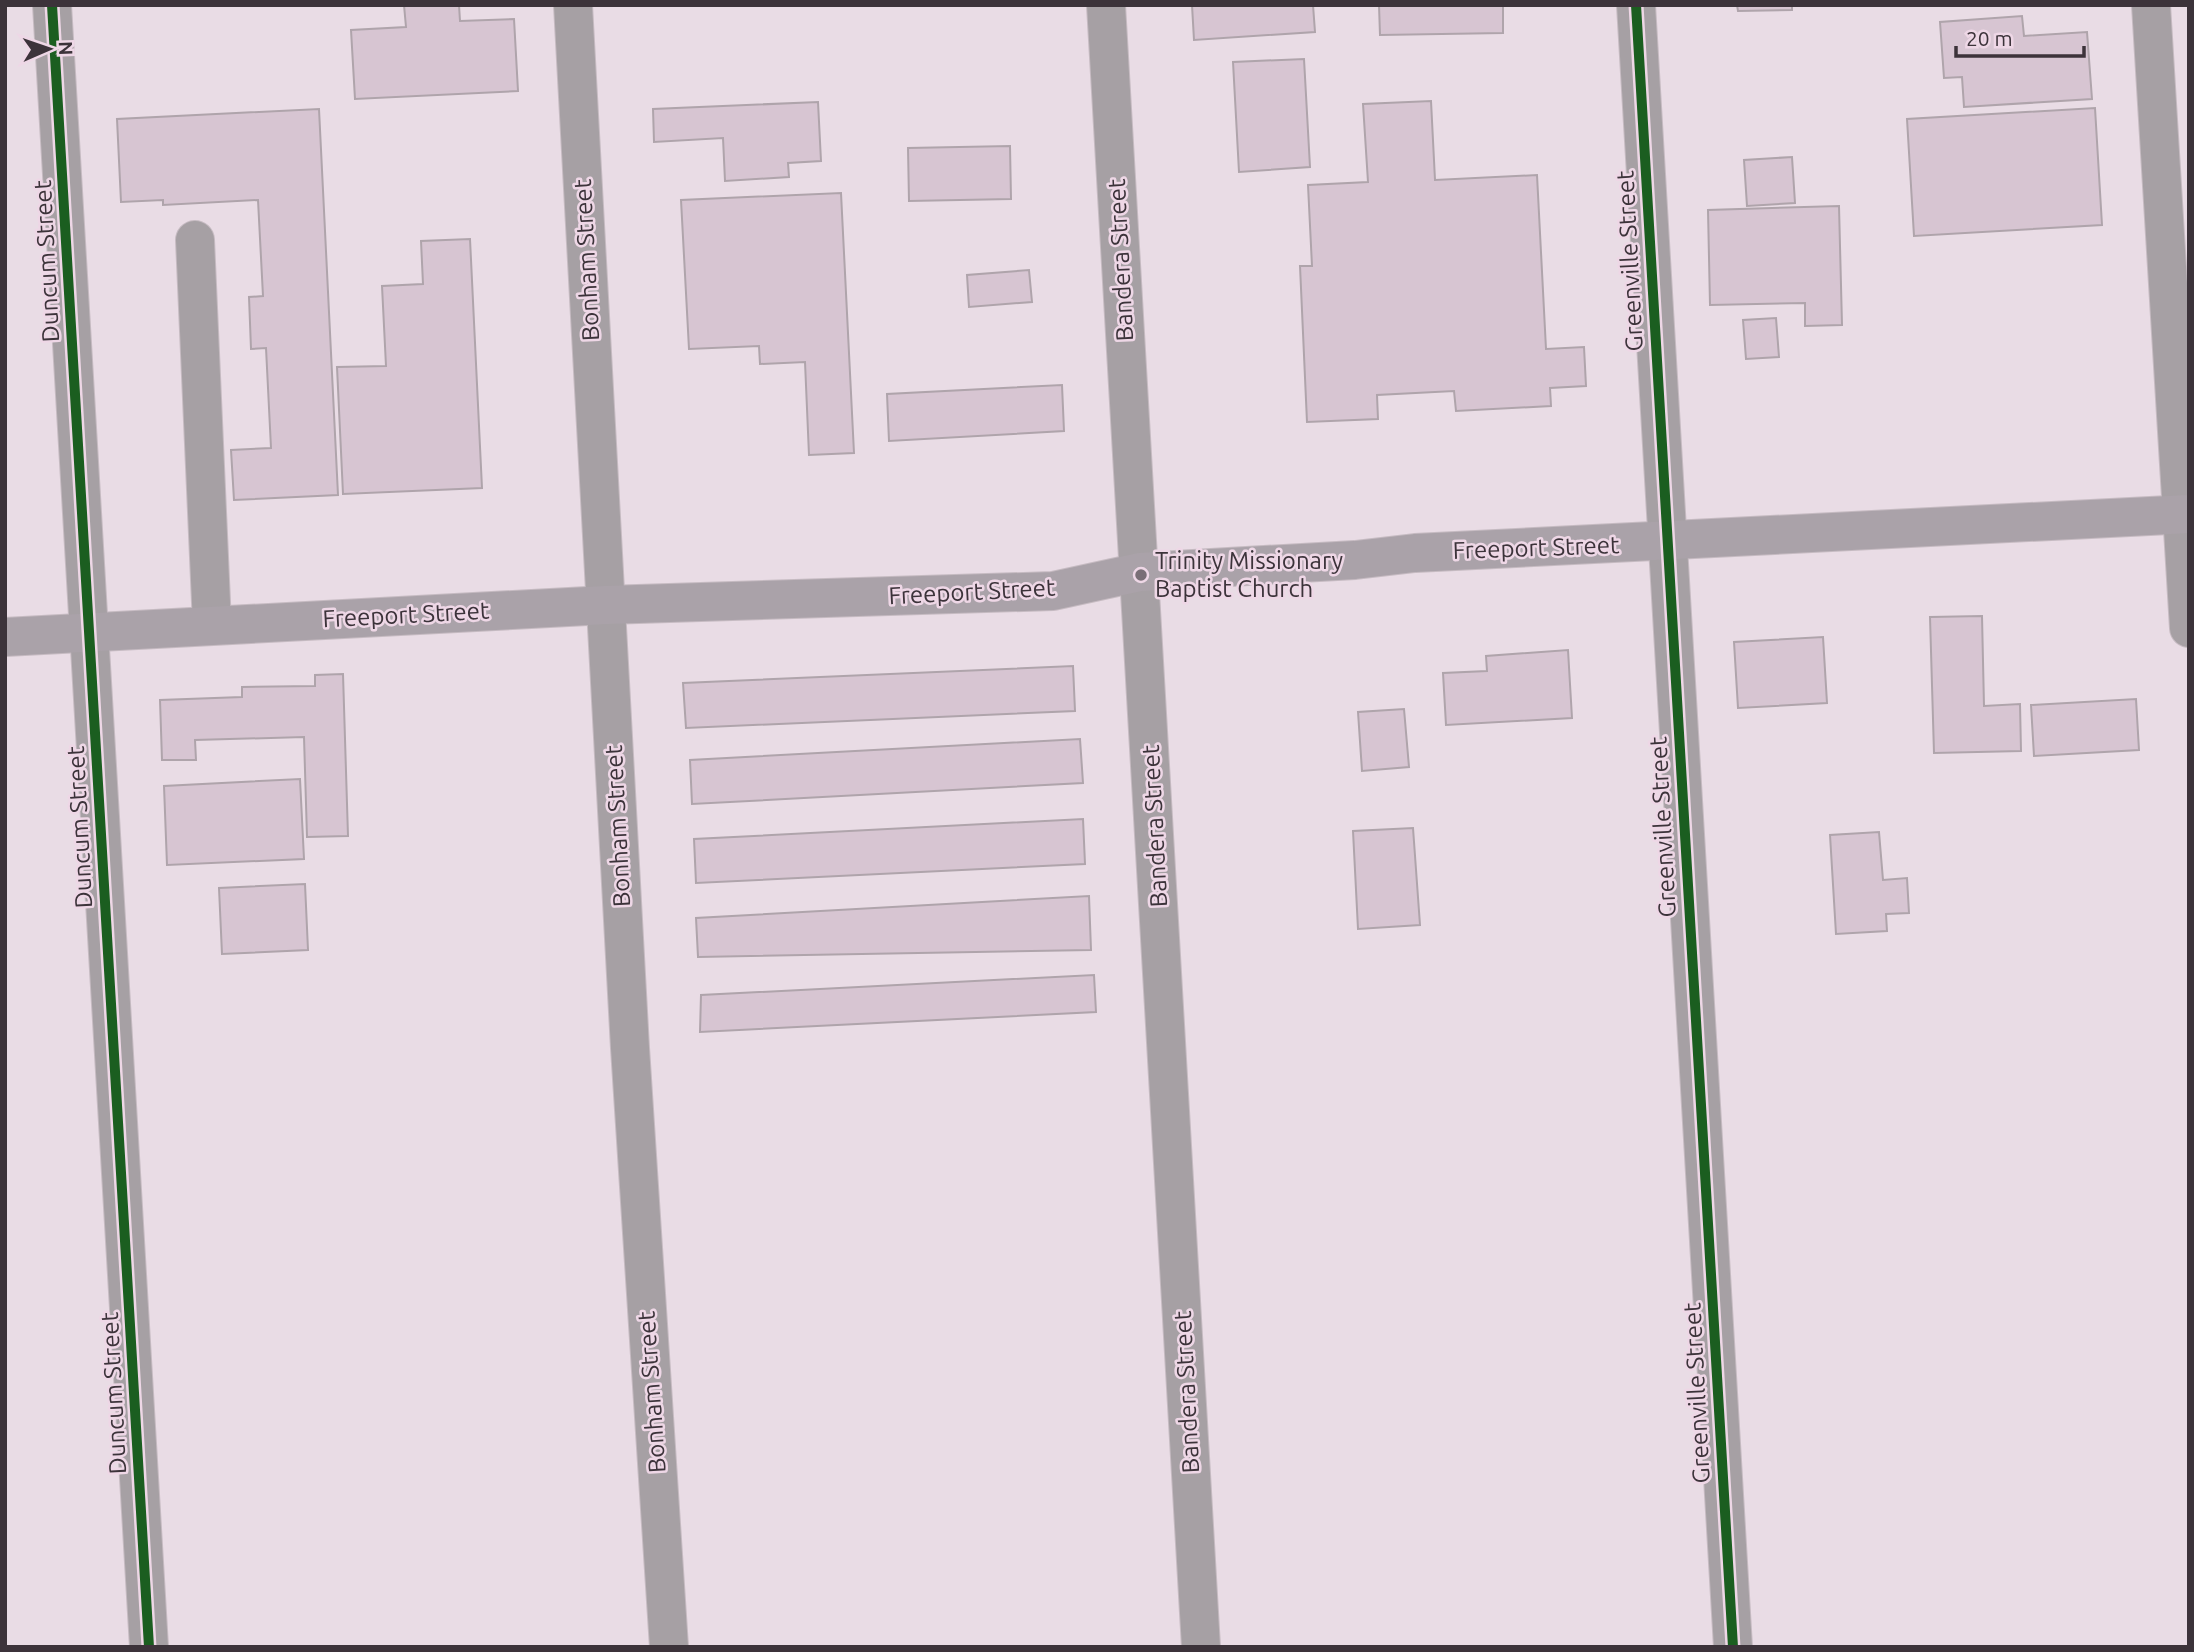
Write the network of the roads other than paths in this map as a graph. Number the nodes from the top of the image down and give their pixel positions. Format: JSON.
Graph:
{"nodes":[{"id":1,"x":52,"y":5,"type":"edge"},
{"id":2,"x":573,"y":5,"type":"edge"},
{"id":3,"x":1106,"y":5,"type":"edge"},
{"id":4,"x":1636,"y":5,"type":"edge"},
{"id":5,"x":2151,"y":5,"type":"edge"},
{"id":6,"x":195,"y":240,"type":"dead end"},
{"id":7,"x":2185,"y":514,"type":"edge"},
{"id":8,"x":1668,"y":543,"type":"junction"},
{"id":9,"x":1140,"y":572,"type":"junction"},
{"id":10,"x":606,"y":605,"type":"junction"},
{"id":11,"x":212,"y":625,"type":"junction"},
{"id":12,"x":2189,"y":628,"type":"edge"},
{"id":13,"x":90,"y":632,"type":"junction"},
{"id":14,"x":5,"y":637,"type":"edge"},
{"id":15,"x":149,"y":1647,"type":"edge"},
{"id":16,"x":669,"y":1647,"type":"edge"},
{"id":17,"x":1201,"y":1647,"type":"edge"},
{"id":18,"x":1733,"y":1647,"type":"edge"}],
"edges":[{"from":1,"to":13,"type":"street","name":"Duncum Street"},
{"from":2,"to":10,"type":"street","name":"Bonham Street"},
{"from":3,"to":9,"type":"street","name":"Bandera Street"},
{"from":4,"to":8,"type":"street","name":"Greenville Street"},
{"from":5,"to":7,"type":"street"},
{"from":6,"to":11,"type":"street"},
{"from":7,"to":8,"type":"main road","name":"Freeport Street"},
{"from":7,"to":12,"type":"street"},
{"from":8,"to":9,"type":"main road","name":"Freeport Street"},
{"from":8,"to":18,"type":"street","name":"Greenville Street"},
{"from":9,"to":10,"type":"main road","name":"Freeport Street"},
{"from":9,"to":17,"type":"street","name":"Bandera Street"},
{"from":10,"to":11,"type":"main road","name":"Freeport Street"},
{"from":10,"to":16,"type":"street","name":"Bonham Street"},
{"from":11,"to":13,"type":"main road","name":"Freeport Street"},
{"from":13,"to":14,"type":"main road","name":"Freeport Street"},
{"from":13,"to":15,"type":"street","name":"Duncum Street"}]}
